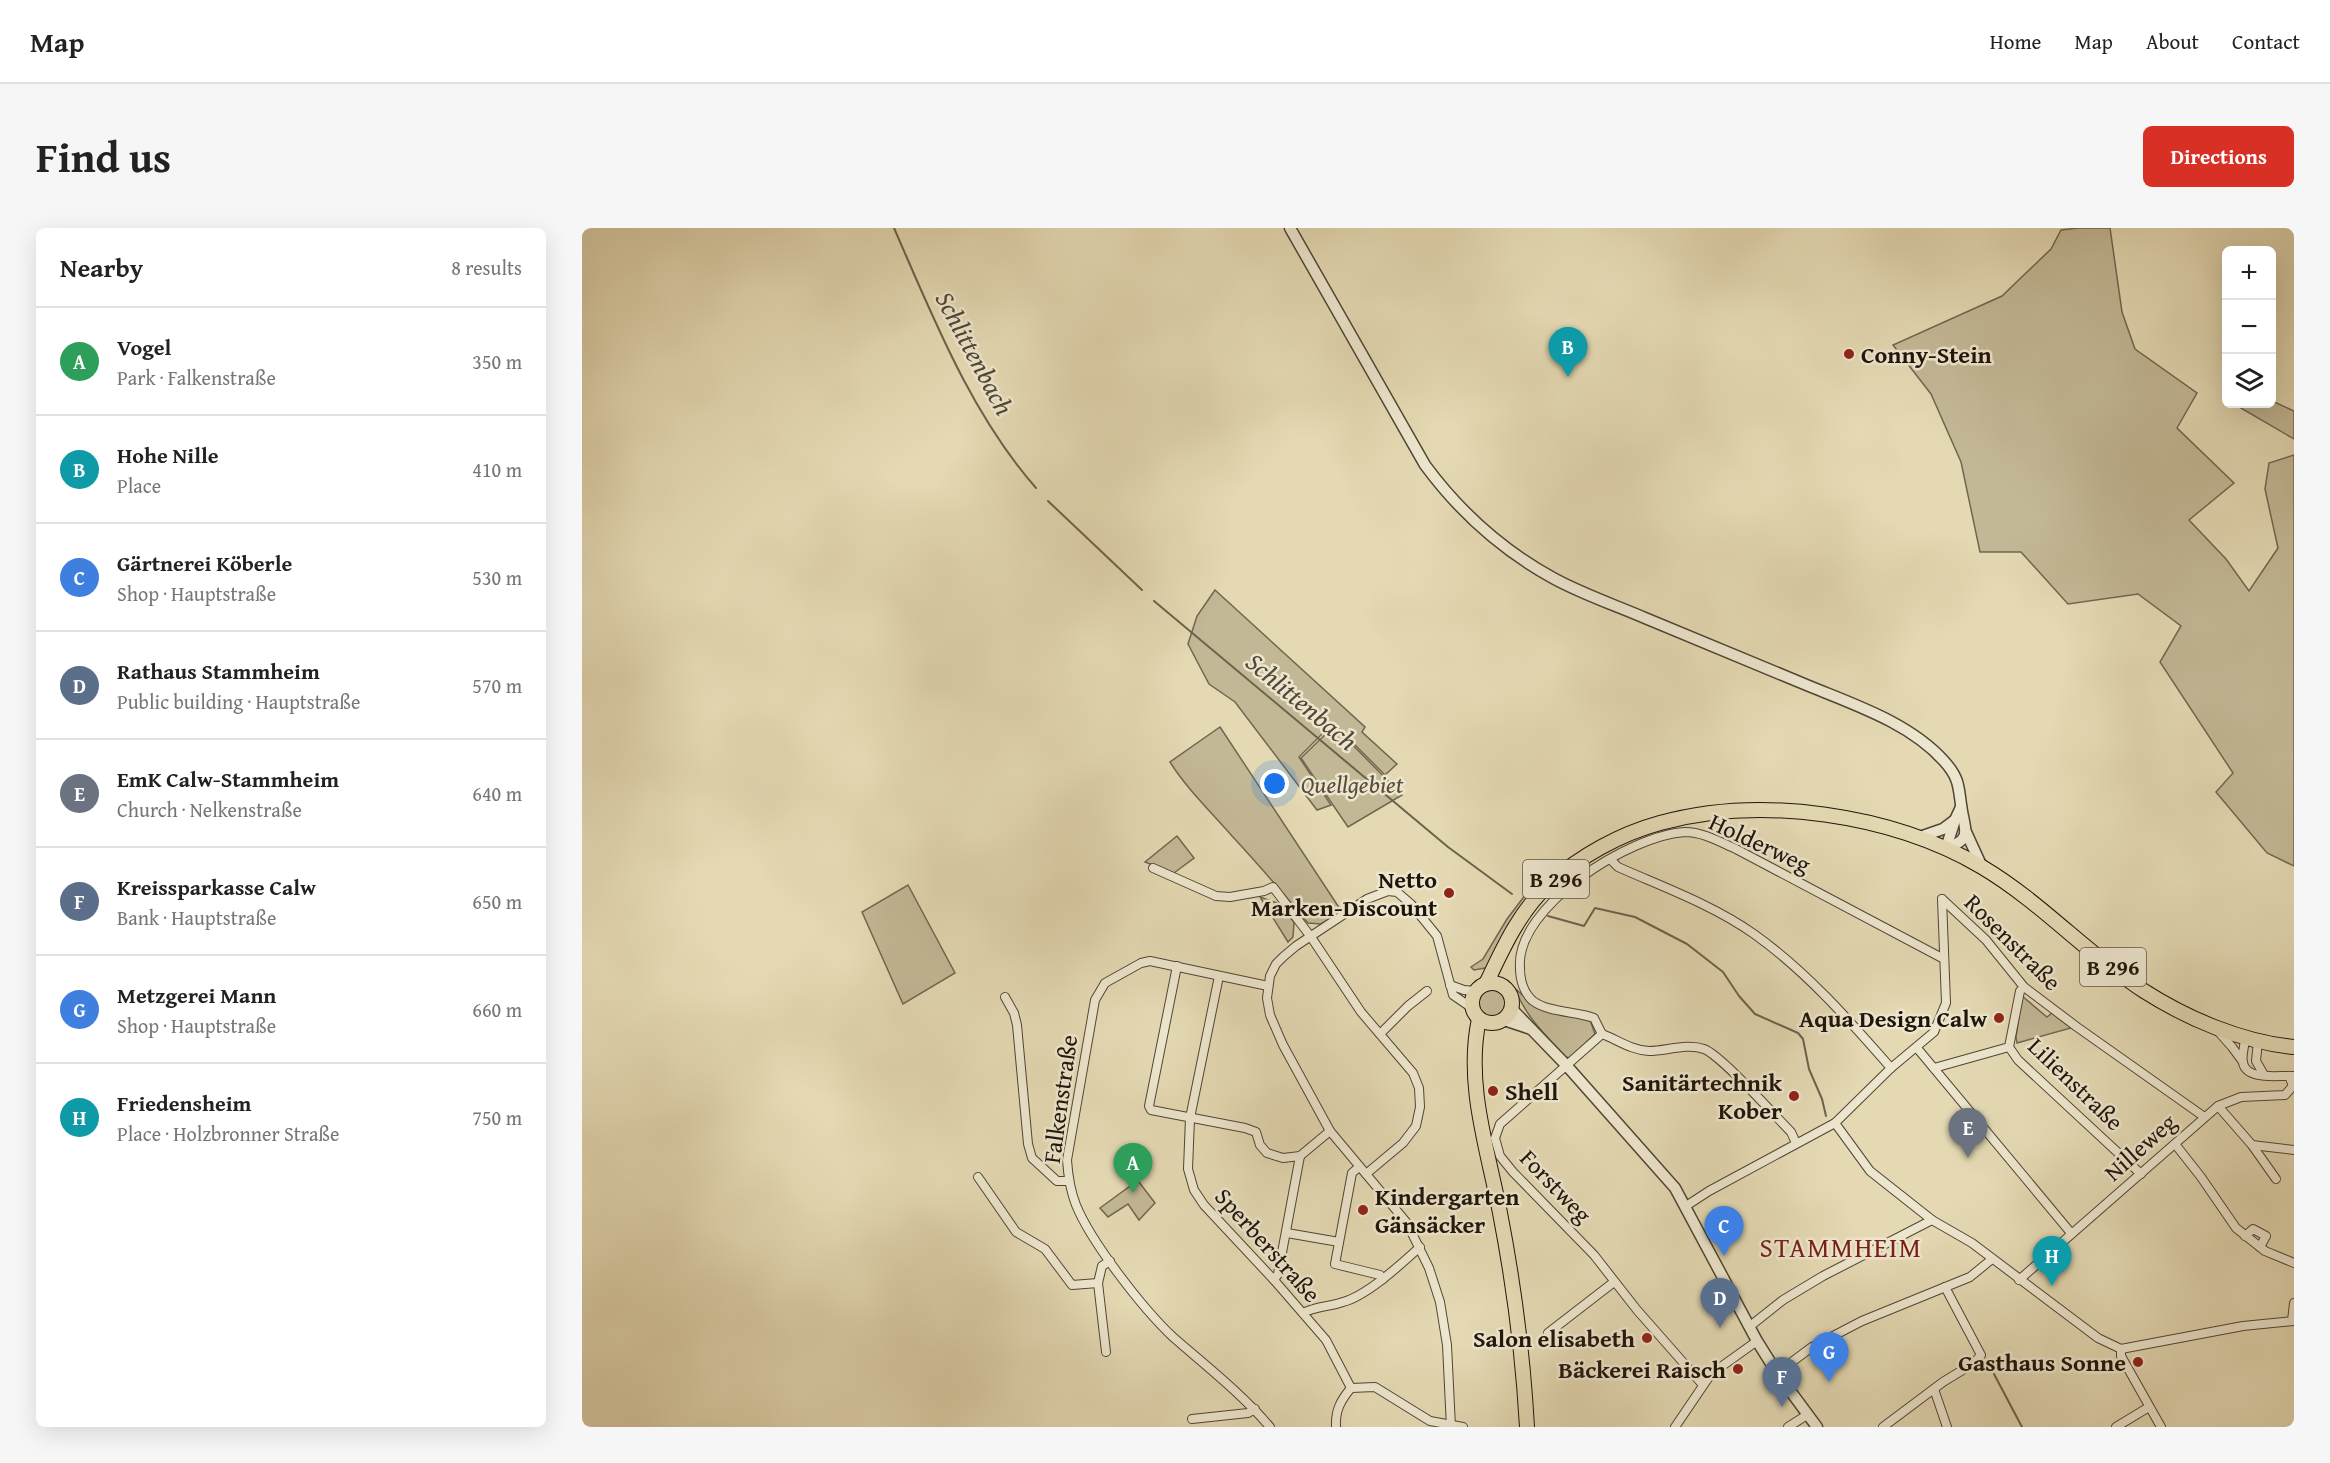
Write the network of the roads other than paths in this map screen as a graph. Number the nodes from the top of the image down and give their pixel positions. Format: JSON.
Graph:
{"nodes":[{"id":1,"x":1290,"y":228,"type":"edge"},
{"id":2,"x":1961,"y":807,"type":"junction"},
{"id":3,"x":1955,"y":820,"type":"junction"},
{"id":4,"x":1966,"y":832,"type":"junction"},
{"id":5,"x":1917,"y":838,"type":"junction"},
{"id":6,"x":1946,"y":848,"type":"junction"},
{"id":7,"x":1611,"y":860,"type":"junction"},
{"id":8,"x":1982,"y":867,"type":"junction"},
{"id":9,"x":1153,"y":868,"type":"dead end"},
{"id":10,"x":1311,"y":937,"type":"junction"},
{"id":11,"x":1503,"y":945,"type":"junction"},
{"id":12,"x":1944,"y":959,"type":"junction"},
{"id":13,"x":1177,"y":966,"type":"junction"},
{"id":14,"x":1219,"y":976,"type":"junction"},
{"id":15,"x":1450,"y":985,"type":"junction"},
{"id":16,"x":1501,"y":985,"type":"junction"},
{"id":17,"x":1268,"y":986,"type":"junction"},
{"id":18,"x":1481,"y":987,"type":"junction"},
{"id":19,"x":2024,"y":987,"type":"junction"},
{"id":20,"x":1427,"y":991,"type":"dead end"},
{"id":21,"x":1005,"y":997,"type":"dead end"},
{"id":22,"x":1508,"y":1014,"type":"junction"},
{"id":23,"x":1479,"y":1017,"type":"junction"},
{"id":24,"x":2215,"y":1028,"type":"junction"},
{"id":25,"x":1380,"y":1034,"type":"junction"},
{"id":26,"x":1602,"y":1034,"type":"junction"},
{"id":27,"x":2252,"y":1039,"type":"junction"},
{"id":28,"x":2009,"y":1047,"type":"junction"},
{"id":29,"x":2294,"y":1047,"type":"edge"},
{"id":30,"x":1917,"y":1048,"type":"junction"},
{"id":31,"x":2243,"y":1062,"type":"junction"},
{"id":32,"x":1567,"y":1066,"type":"junction"},
{"id":33,"x":1891,"y":1068,"type":"junction"},
{"id":34,"x":1934,"y":1068,"type":"junction"},
{"id":35,"x":2264,"y":1075,"type":"junction"},
{"id":36,"x":2291,"y":1076,"type":"edge"},
{"id":37,"x":2218,"y":1106,"type":"junction"},
{"id":38,"x":2203,"y":1116,"type":"junction"},
{"id":39,"x":1190,"y":1118,"type":"junction"},
{"id":40,"x":1834,"y":1123,"type":"junction"},
{"id":41,"x":1330,"y":1131,"type":"junction"},
{"id":42,"x":1796,"y":1143,"type":"junction"},
{"id":43,"x":2175,"y":1144,"type":"junction"},
{"id":44,"x":2252,"y":1145,"type":"junction"},
{"id":45,"x":2294,"y":1149,"type":"edge"},
{"id":46,"x":1300,"y":1156,"type":"junction"},
{"id":47,"x":1359,"y":1167,"type":"junction"},
{"id":48,"x":1366,"y":1174,"type":"junction"},
{"id":49,"x":2141,"y":1174,"type":"junction"},
{"id":50,"x":978,"y":1177,"type":"dead end"},
{"id":51,"x":2276,"y":1179,"type":"dead end"},
{"id":52,"x":1068,"y":1181,"type":"junction"},
{"id":53,"x":1686,"y":1206,"type":"junction"},
{"id":54,"x":1932,"y":1220,"type":"junction"},
{"id":55,"x":1287,"y":1233,"type":"junction"},
{"id":56,"x":2071,"y":1233,"type":"junction"},
{"id":57,"x":1339,"y":1242,"type":"junction"},
{"id":58,"x":1420,"y":1247,"type":"junction"},
{"id":59,"x":1992,"y":1259,"type":"junction"},
{"id":60,"x":1110,"y":1261,"type":"junction"},
{"id":61,"x":2294,"y":1263,"type":"edge"},
{"id":62,"x":1383,"y":1279,"type":"junction"},
{"id":63,"x":1274,"y":1280,"type":"junction"},
{"id":64,"x":2019,"y":1280,"type":"junction"},
{"id":65,"x":1614,"y":1282,"type":"junction"},
{"id":66,"x":1098,"y":1283,"type":"junction"},
{"id":67,"x":1945,"y":1287,"type":"junction"},
{"id":68,"x":2294,"y":1303,"type":"edge"},
{"id":69,"x":1303,"y":1313,"type":"junction"},
{"id":70,"x":2293,"y":1321,"type":"edge"},
{"id":71,"x":1749,"y":1327,"type":"junction"},
{"id":72,"x":1548,"y":1333,"type":"dead end"},
{"id":73,"x":1757,"y":1341,"type":"junction"},
{"id":74,"x":2121,"y":1349,"type":"junction"},
{"id":75,"x":1106,"y":1352,"type":"dead end"},
{"id":76,"x":1777,"y":1373,"type":"junction"},
{"id":77,"x":1703,"y":1385,"type":"junction"},
{"id":78,"x":1352,"y":1388,"type":"junction"},
{"id":79,"x":1934,"y":1389,"type":"junction"},
{"id":80,"x":2149,"y":1407,"type":"junction"},
{"id":81,"x":1255,"y":1409,"type":"junction"},
{"id":82,"x":1807,"y":1415,"type":"junction"},
{"id":83,"x":1192,"y":1419,"type":"dead end"},
{"id":84,"x":1451,"y":1426,"type":"edge"},
{"id":85,"x":1676,"y":1426,"type":"edge"},
{"id":86,"x":1270,"y":1427,"type":"edge"},
{"id":87,"x":1336,"y":1427,"type":"edge"},
{"id":88,"x":1463,"y":1427,"type":"edge"},
{"id":89,"x":1527,"y":1427,"type":"edge"},
{"id":90,"x":1788,"y":1427,"type":"edge"},
{"id":91,"x":1817,"y":1427,"type":"edge"},
{"id":92,"x":1883,"y":1427,"type":"edge"},
{"id":93,"x":1947,"y":1427,"type":"edge"},
{"id":94,"x":2116,"y":1427,"type":"edge"},
{"id":95,"x":2161,"y":1427,"type":"edge"}],
"edges":[{"from":1,"to":2,"type":"street"},
{"from":2,"to":3,"type":"street"},
{"from":2,"to":4,"type":"street"},
{"from":3,"to":5,"type":"street"},
{"from":3,"to":6,"type":"street"},
{"from":4,"to":6,"type":"street"},
{"from":4,"to":8,"type":"street"},
{"from":5,"to":6,"type":"main road","number":"B 296"},
{"from":5,"to":11,"type":"main road","number":"B 296"},
{"from":6,"to":8,"type":"main road","number":"B 296"},
{"from":7,"to":12,"type":"street","name":"Holderweg"},
{"from":7,"to":26,"type":"street","name":"Holderweg"},
{"from":7,"to":33,"type":"street"},
{"from":8,"to":24,"type":"main road","number":"B 296"},
{"from":9,"to":10,"type":"street"},
{"from":10,"to":15,"type":"street"},
{"from":10,"to":17,"type":"street"},
{"from":10,"to":25,"type":"street"},
{"from":11,"to":16,"type":"main road","number":"B 296"},
{"from":11,"to":18,"type":"main road","number":"B 296"},
{"from":12,"to":19,"type":"street","name":"Rosenstraße"},
{"from":12,"to":30,"type":"street"},
{"from":13,"to":14,"type":"street","name":"Falkenstraße"},
{"from":13,"to":39,"type":"street"},
{"from":13,"to":52,"type":"street","name":"Falkenstraße"},
{"from":14,"to":17,"type":"street","name":"Falkenstraße"},
{"from":14,"to":39,"type":"street","name":"Sperberstraße"},
{"from":15,"to":18,"type":"street"},
{"from":15,"to":23,"type":"street"},
{"from":16,"to":18,"type":"main road"},
{"from":16,"to":22,"type":"main road","number":"B 296"},
{"from":17,"to":41,"type":"street"},
{"from":18,"to":23,"type":"main road","number":"B 296"},
{"from":19,"to":28,"type":"street"},
{"from":19,"to":38,"type":"street","name":"Rosenstraße"},
{"from":20,"to":25,"type":"street"},
{"from":21,"to":52,"type":"street"},
{"from":22,"to":23,"type":"main road"},
{"from":22,"to":32,"type":"street"},
{"from":23,"to":89,"type":"main road","number":"B 296"},
{"from":24,"to":27,"type":"main road","number":"B 296"},
{"from":24,"to":31,"type":"street"},
{"from":25,"to":48,"type":"street"},
{"from":26,"to":32,"type":"street","name":"Forstweg"},
{"from":26,"to":42,"type":"street"},
{"from":27,"to":29,"type":"main road","number":"B 296"},
{"from":27,"to":31,"type":"street"},
{"from":27,"to":35,"type":"street"},
{"from":28,"to":34,"type":"street"},
{"from":28,"to":49,"type":"street","name":"Lilienstraße"},
{"from":30,"to":33,"type":"street"},
{"from":30,"to":34,"type":"street"},
{"from":31,"to":35,"type":"street"},
{"from":32,"to":53,"type":"street"},
{"from":32,"to":65,"type":"street","name":"Forstweg"},
{"from":33,"to":40,"type":"street"},
{"from":34,"to":56,"type":"street"},
{"from":35,"to":36,"type":"street"},
{"from":36,"to":37,"type":"street","name":"Nilleweg"},
{"from":37,"to":38,"type":"street","name":"Nilleweg"},
{"from":37,"to":44,"type":"street"},
{"from":38,"to":43,"type":"street","name":"Nilleweg"},
{"from":39,"to":46,"type":"street"},
{"from":39,"to":63,"type":"street","name":"Sperberstraße"},
{"from":40,"to":42,"type":"street"},
{"from":40,"to":54,"type":"street"},
{"from":41,"to":46,"type":"street"},
{"from":41,"to":47,"type":"street"},
{"from":42,"to":53,"type":"street"},
{"from":43,"to":49,"type":"street","name":"Nilleweg"},
{"from":43,"to":61,"type":"street"},
{"from":44,"to":45,"type":"street"},
{"from":44,"to":51,"type":"street"},
{"from":46,"to":55,"type":"street"},
{"from":47,"to":48,"type":"street"},
{"from":47,"to":57,"type":"street"},
{"from":48,"to":58,"type":"street"},
{"from":49,"to":56,"type":"street","name":"Nilleweg"},
{"from":50,"to":66,"type":"street"},
{"from":52,"to":60,"type":"street","name":"Falkenstraße"},
{"from":53,"to":71,"type":"street"},
{"from":54,"to":59,"type":"street"},
{"from":54,"to":71,"type":"street"},
{"from":55,"to":57,"type":"street"},
{"from":55,"to":63,"type":"street"},
{"from":56,"to":64,"type":"street","name":"Nilleweg"},
{"from":57,"to":62,"type":"street"},
{"from":58,"to":62,"type":"street"},
{"from":58,"to":84,"type":"street"},
{"from":59,"to":64,"type":"street"},
{"from":59,"to":67,"type":"street"},
{"from":60,"to":66,"type":"street"},
{"from":60,"to":81,"type":"street","name":"Falkenstraße"},
{"from":62,"to":69,"type":"street"},
{"from":63,"to":69,"type":"street","name":"Sperberstraße"},
{"from":64,"to":74,"type":"street"},
{"from":65,"to":72,"type":"street"},
{"from":65,"to":77,"type":"street","name":"Forstweg"},
{"from":66,"to":75,"type":"street"},
{"from":67,"to":76,"type":"street"},
{"from":67,"to":79,"type":"street"},
{"from":68,"to":70,"type":"street"},
{"from":69,"to":78,"type":"street","name":"Sperberstraße"},
{"from":70,"to":74,"type":"street"},
{"from":71,"to":73,"type":"street"},
{"from":73,"to":76,"type":"street"},
{"from":73,"to":77,"type":"street"},
{"from":74,"to":80,"type":"street"},
{"from":76,"to":82,"type":"street"},
{"from":77,"to":85,"type":"street"},
{"from":78,"to":84,"type":"street"},
{"from":78,"to":87,"type":"street"},
{"from":79,"to":92,"type":"street"},
{"from":79,"to":93,"type":"street"},
{"from":80,"to":94,"type":"street"},
{"from":80,"to":95,"type":"street"},
{"from":81,"to":83,"type":"street"},
{"from":81,"to":86,"type":"street","name":"Falkenstraße"},
{"from":82,"to":90,"type":"street"},
{"from":82,"to":91,"type":"street"},
{"from":84,"to":88,"type":"street"}]}
